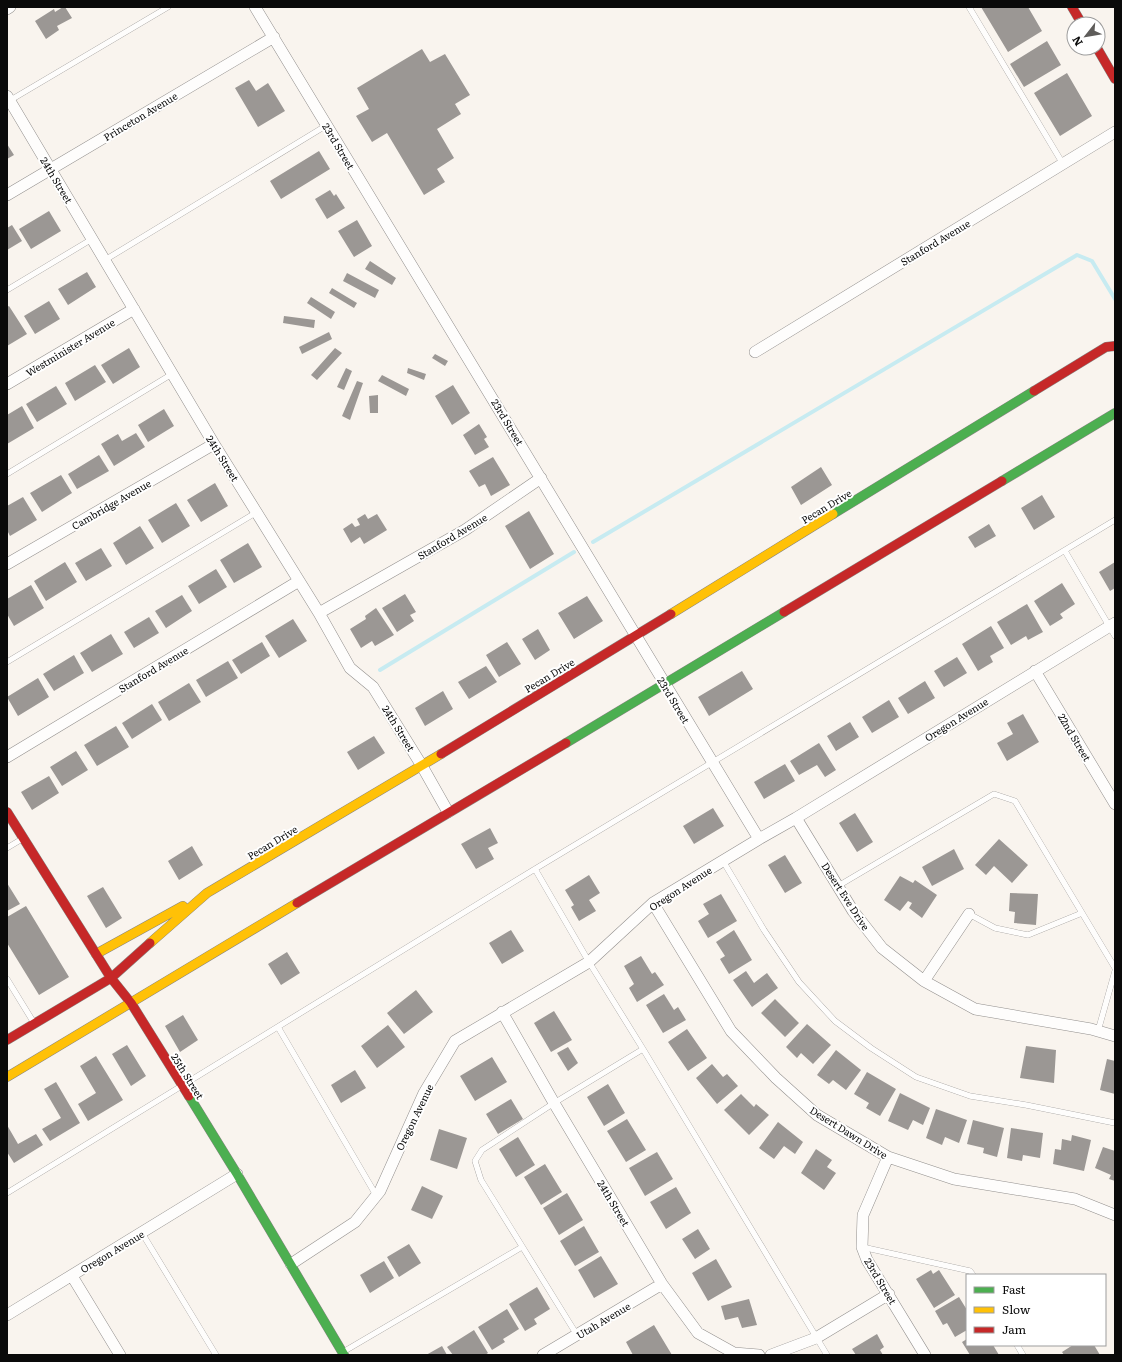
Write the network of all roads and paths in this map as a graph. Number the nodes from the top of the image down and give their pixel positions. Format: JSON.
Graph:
{"nodes":[{"id":1,"x":10,"y":7,"type":"edge"},
{"id":2,"x":168,"y":7,"type":"edge"},
{"id":3,"x":255,"y":7,"type":"edge"},
{"id":4,"x":969,"y":7,"type":"edge"},
{"id":5,"x":1072,"y":7,"type":"edge"},
{"id":6,"x":7,"y":9,"type":"edge"},
{"id":7,"x":1077,"y":16,"type":"edge"},
{"id":8,"x":274,"y":37,"type":"junction"},
{"id":9,"x":1101,"y":56,"type":"edge"},
{"id":10,"x":1115,"y":79,"type":"edge"},
{"id":11,"x":8,"y":100,"type":"edge"},
{"id":12,"x":327,"y":125,"type":"junction"},
{"id":13,"x":1115,"y":132,"type":"edge"},
{"id":14,"x":1063,"y":165,"type":"junction"},
{"id":15,"x":51,"y":169,"type":"junction"},
{"id":16,"x":7,"y":195,"type":"edge"},
{"id":17,"x":92,"y":239,"type":"junction"},
{"id":18,"x":105,"y":260,"type":"junction"},
{"id":19,"x":7,"y":290,"type":"edge"},
{"id":20,"x":134,"y":309,"type":"junction"},
{"id":21,"x":1115,"y":346,"type":"edge"},
{"id":22,"x":755,"y":352,"type":"dead end"},
{"id":23,"x":172,"y":374,"type":"junction"},
{"id":24,"x":7,"y":384,"type":"edge"},
{"id":25,"x":1115,"y":413,"type":"edge"},
{"id":26,"x":214,"y":444,"type":"junction"},
{"id":27,"x":7,"y":474,"type":"edge"},
{"id":28,"x":541,"y":478,"type":"junction"},
{"id":29,"x":256,"y":512,"type":"junction"},
{"id":30,"x":1115,"y":520,"type":"edge"},
{"id":31,"x":1064,"y":551,"type":"junction"},
{"id":32,"x":7,"y":564,"type":"edge"},
{"id":33,"x":299,"y":581,"type":"junction"},
{"id":34,"x":319,"y":614,"type":"junction"},
{"id":35,"x":1113,"y":628,"type":"edge"},
{"id":36,"x":635,"y":636,"type":"junction"},
{"id":37,"x":7,"y":662,"type":"edge"},
{"id":38,"x":1035,"y":671,"type":"junction"},
{"id":39,"x":664,"y":684,"type":"junction"},
{"id":40,"x":7,"y":757,"type":"edge"},
{"id":41,"x":712,"y":763,"type":"junction"},
{"id":42,"x":422,"y":766,"type":"junction"},
{"id":43,"x":1115,"y":804,"type":"edge"},
{"id":44,"x":7,"y":812,"type":"edge"},
{"id":45,"x":448,"y":812,"type":"junction"},
{"id":46,"x":796,"y":818,"type":"junction"},
{"id":47,"x":23,"y":838,"type":"junction"},
{"id":48,"x":759,"y":839,"type":"junction"},
{"id":49,"x":7,"y":848,"type":"edge"},
{"id":50,"x":723,"y":861,"type":"junction"},
{"id":51,"x":535,"y":869,"type":"junction"},
{"id":52,"x":838,"y":886,"type":"junction"},
{"id":53,"x":207,"y":893,"type":"junction"},
{"id":54,"x":653,"y":903,"type":"junction"},
{"id":55,"x":1082,"y":913,"type":"junction"},
{"id":56,"x":969,"y":914,"type":"joint"},
{"id":57,"x":96,"y":954,"type":"junction"},
{"id":58,"x":589,"y":962,"type":"junction"},
{"id":59,"x":1115,"y":968,"type":"edge"},
{"id":60,"x":1115,"y":971,"type":"edge"},
{"id":61,"x":111,"y":978,"type":"junction"},
{"id":62,"x":7,"y":979,"type":"edge"},
{"id":63,"x":924,"y":981,"type":"junction"},
{"id":64,"x":131,"y":1003,"type":"junction"},
{"id":65,"x":502,"y":1012,"type":"junction"},
{"id":66,"x":34,"y":1024,"type":"junction"},
{"id":67,"x":278,"y":1027,"type":"junction"},
{"id":68,"x":1098,"y":1031,"type":"junction"},
{"id":69,"x":1115,"y":1036,"type":"edge"},
{"id":70,"x":7,"y":1040,"type":"edge"},
{"id":71,"x":643,"y":1049,"type":"junction"},
{"id":72,"x":7,"y":1077,"type":"edge"},
{"id":73,"x":182,"y":1087,"type":"junction"},
{"id":74,"x":554,"y":1103,"type":"junction"},
{"id":75,"x":1115,"y":1123,"type":"edge"},
{"id":76,"x":888,"y":1157,"type":"junction"},
{"id":77,"x":237,"y":1174,"type":"junction"},
{"id":78,"x":7,"y":1193,"type":"edge"},
{"id":79,"x":376,"y":1195,"type":"junction"},
{"id":80,"x":1115,"y":1215,"type":"edge"},
{"id":81,"x":142,"y":1233,"type":"junction"},
{"id":82,"x":522,"y":1247,"type":"junction"},
{"id":83,"x":862,"y":1247,"type":"junction"},
{"id":84,"x":291,"y":1264,"type":"junction"},
{"id":85,"x":972,"y":1274,"type":"edge"},
{"id":86,"x":72,"y":1276,"type":"junction"},
{"id":87,"x":662,"y":1284,"type":"junction"},
{"id":88,"x":889,"y":1294,"type":"junction"},
{"id":89,"x":7,"y":1315,"type":"edge"},
{"id":90,"x":577,"y":1335,"type":"junction"},
{"id":91,"x":816,"y":1338,"type":"junction"},
{"id":92,"x":1017,"y":1346,"type":"edge"},
{"id":93,"x":343,"y":1354,"type":"edge"},
{"id":94,"x":120,"y":1355,"type":"edge"},
{"id":95,"x":216,"y":1355,"type":"edge"},
{"id":96,"x":543,"y":1355,"type":"edge"},
{"id":97,"x":759,"y":1355,"type":"edge"},
{"id":98,"x":771,"y":1355,"type":"edge"},
{"id":99,"x":827,"y":1355,"type":"edge"},
{"id":100,"x":926,"y":1355,"type":"edge"},
{"id":101,"x":1023,"y":1355,"type":"edge"}],
"edges":[{"from":1,"to":6,"type":"street"},
{"from":2,"to":11,"type":"lane"},
{"from":3,"to":8,"type":"street","name":"23rd Street"},
{"from":4,"to":14,"type":"lane"},
{"from":5,"to":7,"type":"main road"},
{"from":8,"to":12,"type":"street","name":"23rd Street"},
{"from":8,"to":15,"type":"street","name":"Princeton Avenue"},
{"from":9,"to":10,"type":"main road"},
{"from":11,"to":15,"type":"street","name":"24th Street"},
{"from":12,"to":18,"type":"lane"},
{"from":12,"to":28,"type":"street","name":"23rd Street"},
{"from":13,"to":14,"type":"street","name":"Stanford Avenue"},
{"from":14,"to":22,"type":"street","name":"Stanford Avenue"},
{"from":15,"to":16,"type":"street","name":"Princeton Avenue"},
{"from":15,"to":17,"type":"street","name":"24th Street"},
{"from":17,"to":18,"type":"street","name":"24th Street"},
{"from":17,"to":19,"type":"lane"},
{"from":18,"to":20,"type":"street","name":"24th Street"},
{"from":20,"to":23,"type":"street","name":"24th Street"},
{"from":20,"to":24,"type":"street","name":"Westminister Avenue"},
{"from":21,"to":36,"type":"main road","name":"Pecan Drive"},
{"from":23,"to":26,"type":"street","name":"24th Street"},
{"from":23,"to":27,"type":"lane"},
{"from":25,"to":39,"type":"main road"},
{"from":26,"to":29,"type":"street","name":"24th Street"},
{"from":26,"to":32,"type":"street","name":"Cambridge Avenue"},
{"from":28,"to":34,"type":"street","name":"Stanford Avenue"},
{"from":28,"to":36,"type":"street","name":"23rd Street"},
{"from":29,"to":33,"type":"street","name":"24th Street"},
{"from":29,"to":37,"type":"lane"},
{"from":30,"to":31,"type":"lane"},
{"from":31,"to":35,"type":"lane"},
{"from":31,"to":41,"type":"lane"},
{"from":33,"to":34,"type":"street","name":"24th Street"},
{"from":33,"to":40,"type":"street","name":"Stanford Avenue"},
{"from":34,"to":42,"type":"street","name":"24th Street"},
{"from":35,"to":38,"type":"street","name":"Oregon Avenue"},
{"from":36,"to":39,"type":"street","name":"23rd Street"},
{"from":36,"to":42,"type":"main road","name":"Pecan Drive"},
{"from":38,"to":43,"type":"street","name":"22nd Street"},
{"from":38,"to":46,"type":"street","name":"Oregon Avenue"},
{"from":39,"to":41,"type":"street","name":"23rd Street"},
{"from":39,"to":45,"type":"main road"},
{"from":41,"to":48,"type":"street","name":"23rd Street"},
{"from":41,"to":51,"type":"lane"},
{"from":42,"to":45,"type":"street","name":"24th Street"},
{"from":42,"to":53,"type":"main road","name":"Pecan Drive"},
{"from":44,"to":47,"type":"main road","name":"25th Street"},
{"from":45,"to":64,"type":"main road"},
{"from":46,"to":48,"type":"street","name":"Oregon Avenue"},
{"from":46,"to":52,"type":"street","name":"Desert Eve Drive"},
{"from":47,"to":49,"type":"lane"},
{"from":47,"to":57,"type":"main road","name":"25th Street"},
{"from":48,"to":50,"type":"street","name":"Oregon Avenue"},
{"from":50,"to":54,"type":"street","name":"Oregon Avenue"},
{"from":50,"to":75,"type":"lane"},
{"from":51,"to":58,"type":"lane"},
{"from":51,"to":67,"type":"lane"},
{"from":52,"to":55,"type":"lane"},
{"from":52,"to":63,"type":"street","name":"Desert Eve Drive"},
{"from":53,"to":57,"type":"main road"},
{"from":53,"to":61,"type":"main road","name":"Pecan Drive"},
{"from":54,"to":58,"type":"street","name":"Oregon Avenue"},
{"from":54,"to":76,"type":"street","name":"Desert Dawn Drive"},
{"from":55,"to":56,"type":"lane"},
{"from":55,"to":59,"type":"lane"},
{"from":56,"to":63,"type":"street"},
{"from":57,"to":61,"type":"main road","name":"25th Street"},
{"from":58,"to":65,"type":"street","name":"Oregon Avenue"},
{"from":58,"to":71,"type":"lane"},
{"from":60,"to":68,"type":"lane"},
{"from":61,"to":64,"type":"main road","name":"25th Street"},
{"from":61,"to":66,"type":"main road","name":"Pecan Drive"},
{"from":62,"to":66,"type":"lane"},
{"from":63,"to":68,"type":"street","name":"Desert Eve Drive"},
{"from":64,"to":72,"type":"main road"},
{"from":64,"to":73,"type":"main road","name":"25th Street"},
{"from":65,"to":74,"type":"street","name":"24th Street"},
{"from":65,"to":79,"type":"street","name":"Oregon Avenue"},
{"from":66,"to":70,"type":"main road","name":"Pecan Drive"},
{"from":67,"to":73,"type":"lane"},
{"from":67,"to":79,"type":"lane"},
{"from":68,"to":69,"type":"street","name":"Desert Eve Drive"},
{"from":71,"to":74,"type":"lane"},
{"from":71,"to":91,"type":"lane"},
{"from":73,"to":77,"type":"main road","name":"25th Street"},
{"from":73,"to":78,"type":"lane"},
{"from":74,"to":82,"type":"lane"},
{"from":74,"to":87,"type":"street","name":"24th Street"},
{"from":76,"to":80,"type":"street","name":"Desert Dawn Drive"},
{"from":76,"to":83,"type":"street","name":"23rd Street"},
{"from":77,"to":81,"type":"street","name":"Oregon Avenue"},
{"from":77,"to":84,"type":"main road","name":"25th Street"},
{"from":79,"to":84,"type":"street","name":"Oregon Avenue"},
{"from":81,"to":86,"type":"street","name":"Oregon Avenue"},
{"from":81,"to":95,"type":"lane"},
{"from":82,"to":90,"type":"lane"},
{"from":82,"to":93,"type":"lane"},
{"from":83,"to":85,"type":"lane"},
{"from":83,"to":88,"type":"street","name":"23rd Street"},
{"from":84,"to":93,"type":"main road","name":"25th Street"},
{"from":86,"to":89,"type":"street","name":"Oregon Avenue"},
{"from":86,"to":94,"type":"street"},
{"from":87,"to":90,"type":"street","name":"Utah Avenue"},
{"from":87,"to":97,"type":"street","name":"24th Street"},
{"from":88,"to":91,"type":"street"},
{"from":88,"to":100,"type":"street","name":"23rd Street"},
{"from":90,"to":96,"type":"street","name":"Utah Avenue"},
{"from":91,"to":98,"type":"street"},
{"from":91,"to":99,"type":"lane"},
{"from":92,"to":101,"type":"lane"}]}
